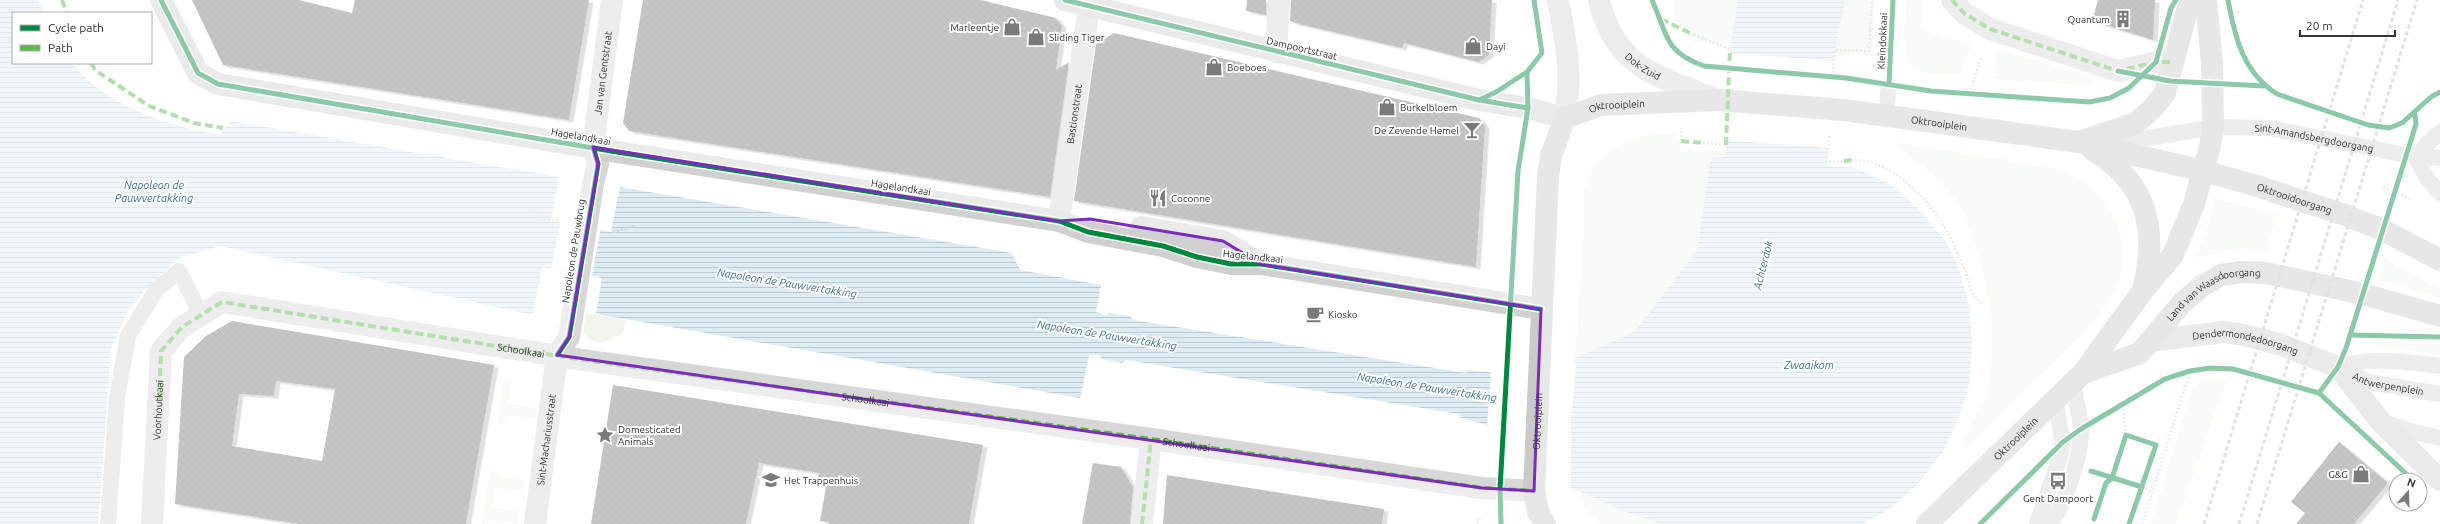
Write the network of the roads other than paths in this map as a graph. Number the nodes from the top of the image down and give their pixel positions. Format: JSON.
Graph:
{"nodes":[{"id":1,"x":161,"y":0,"type":"edge"},
{"id":2,"x":612,"y":0,"type":"edge"},
{"id":3,"x":1279,"y":0,"type":"edge"},
{"id":4,"x":1558,"y":0,"type":"edge"},
{"id":5,"x":1599,"y":0,"type":"edge"},
{"id":6,"x":1952,"y":0,"type":"edge"},
{"id":7,"x":2190,"y":0,"type":"edge"},
{"id":8,"x":2206,"y":0,"type":"edge"},
{"id":9,"x":1075,"y":2,"type":"edge"},
{"id":10,"x":1276,"y":52,"type":"junction"},
{"id":11,"x":2172,"y":72,"type":"junction"},
{"id":12,"x":1889,"y":84,"type":"dead end"},
{"id":13,"x":1718,"y":100,"type":"junction"},
{"id":14,"x":1886,"y":115,"type":"junction"},
{"id":15,"x":1565,"y":118,"type":"junction"},
{"id":16,"x":2213,"y":127,"type":"junction"},
{"id":17,"x":2440,"y":132,"type":"edge"},
{"id":18,"x":2079,"y":142,"type":"junction"},
{"id":19,"x":2440,"y":145,"type":"edge"},
{"id":20,"x":594,"y":147,"type":"junction"},
{"id":21,"x":2410,"y":156,"type":"junction"},
{"id":22,"x":2440,"y":158,"type":"edge"},
{"id":23,"x":2440,"y":170,"type":"edge"},
{"id":24,"x":2204,"y":172,"type":"junction"},
{"id":25,"x":2440,"y":193,"type":"edge"},
{"id":26,"x":1058,"y":221,"type":"junction"},
{"id":27,"x":2440,"y":260,"type":"edge"},
{"id":28,"x":2142,"y":292,"type":"junction"},
{"id":29,"x":1541,"y":309,"type":"junction"},
{"id":30,"x":201,"y":315,"type":"junction"},
{"id":31,"x":2440,"y":316,"type":"edge"},
{"id":32,"x":2150,"y":341,"type":"junction"},
{"id":33,"x":557,"y":355,"type":"junction"},
{"id":34,"x":2440,"y":366,"type":"edge"},
{"id":35,"x":2338,"y":367,"type":"junction"},
{"id":36,"x":2078,"y":378,"type":"junction"},
{"id":37,"x":2440,"y":394,"type":"edge"},
{"id":38,"x":2055,"y":401,"type":"junction"},
{"id":39,"x":2380,"y":420,"type":"junction"},
{"id":40,"x":2440,"y":438,"type":"edge"},
{"id":41,"x":1151,"y":439,"type":"junction"},
{"id":42,"x":2440,"y":480,"type":"edge"},
{"id":43,"x":1534,"y":491,"type":"junction"},
{"id":44,"x":108,"y":524,"type":"edge"},
{"id":45,"x":152,"y":524,"type":"edge"},
{"id":46,"x":535,"y":524,"type":"edge"},
{"id":47,"x":1142,"y":524,"type":"edge"},
{"id":48,"x":1545,"y":524,"type":"edge"},
{"id":49,"x":1927,"y":524,"type":"edge"},
{"id":50,"x":2037,"y":524,"type":"edge"},
{"id":51,"x":2049,"y":524,"type":"edge"}],
"edges":[{"from":1,"to":20,"type":"street","name":"Hagelandkaai"},
{"from":2,"to":20,"type":"street","name":"Jan van Gentstraat"},
{"from":3,"to":10,"type":"street"},
{"from":4,"to":15,"type":"street"},
{"from":5,"to":13,"type":"street","name":"Dok-Zuid"},
{"from":6,"to":11,"type":"street"},
{"from":7,"to":11,"type":"main road","name":"Oktrooiplein"},
{"from":8,"to":16,"type":"main road"},
{"from":9,"to":10,"type":"street","name":"Dampoortstraat"},
{"from":9,"to":26,"type":"street","name":"Bastionstraat"},
{"from":10,"to":15,"type":"street","name":"Dampoortstraat"},
{"from":11,"to":18,"type":"main road","name":"Oktrooiplein"},
{"from":12,"to":14,"type":"lane","name":"Kleindokkaai"},
{"from":13,"to":14,"type":"main road","name":"Oktrooiplein","bridge":true},
{"from":13,"to":15,"type":"main road","name":"Oktrooiplein"},
{"from":14,"to":18,"type":"main road","name":"Oktrooiplein"},
{"from":15,"to":29,"type":"main road","name":"Oktrooiplein"},
{"from":16,"to":18,"type":"lane","name":"Oktrooiplein"},
{"from":16,"to":21,"type":"lane","name":"Sint-Amandsbergdoorgang"},
{"from":16,"to":24,"type":"main road"},
{"from":17,"to":21,"type":"lane"},
{"from":18,"to":24,"type":"main road","name":"Oktrooiplein"},
{"from":18,"to":28,"type":"main road","name":"Oktrooiplein"},
{"from":19,"to":21,"type":"lane"},
{"from":20,"to":26,"type":"street","name":"Hagelandkaai"},
{"from":20,"to":33,"type":"street","name":"Napoleon de Pauwbrug","bridge":true},
{"from":21,"to":22,"type":"lane"},
{"from":21,"to":23,"type":"lane"},
{"from":21,"to":25,"type":"lane"},
{"from":24,"to":27,"type":"main road","name":"Oktrooidoorgang"},
{"from":24,"to":28,"type":"main road","name":"Oktrooiplein"},
{"from":26,"to":29,"type":"street","name":"Hagelandkaai"},
{"from":28,"to":36,"type":"main road","name":"Oktrooiplein"},
{"from":29,"to":43,"type":"main road","name":"Oktrooiplein"},
{"from":30,"to":33,"type":"street","name":"Schoolkaai"},
{"from":30,"to":44,"type":"lane"},
{"from":30,"to":45,"type":"street","name":"Voorhoutkaai"},
{"from":31,"to":32,"type":"main road","name":"Land van Waasdoorgang"},
{"from":32,"to":35,"type":"street","name":"Dendermondedoorgang"},
{"from":32,"to":36,"type":"main road","name":"Land van Waasdoorgang"},
{"from":33,"to":41,"type":"street","name":"Schoolkaai"},
{"from":33,"to":46,"type":"street","name":"Sint-Machariusstraat"},
{"from":34,"to":35,"type":"lane","name":"Antwerpenplein"},
{"from":35,"to":37,"type":"lane","name":"Antwerpenplein"},
{"from":35,"to":39,"type":"street","name":"Antwerpenplein"},
{"from":36,"to":38,"type":"main road","name":"Oktrooiplein"},
{"from":36,"to":51,"type":"lane"},
{"from":38,"to":49,"type":"main road","name":"Oktrooiplein"},
{"from":38,"to":50,"type":"lane"},
{"from":39,"to":40,"type":"lane"},
{"from":39,"to":42,"type":"street","name":"Antwerpenplein"},
{"from":41,"to":43,"type":"street","name":"Schoolkaai"},
{"from":41,"to":47,"type":"street"},
{"from":43,"to":48,"type":"main road","name":"Oktrooiplein"}]}
